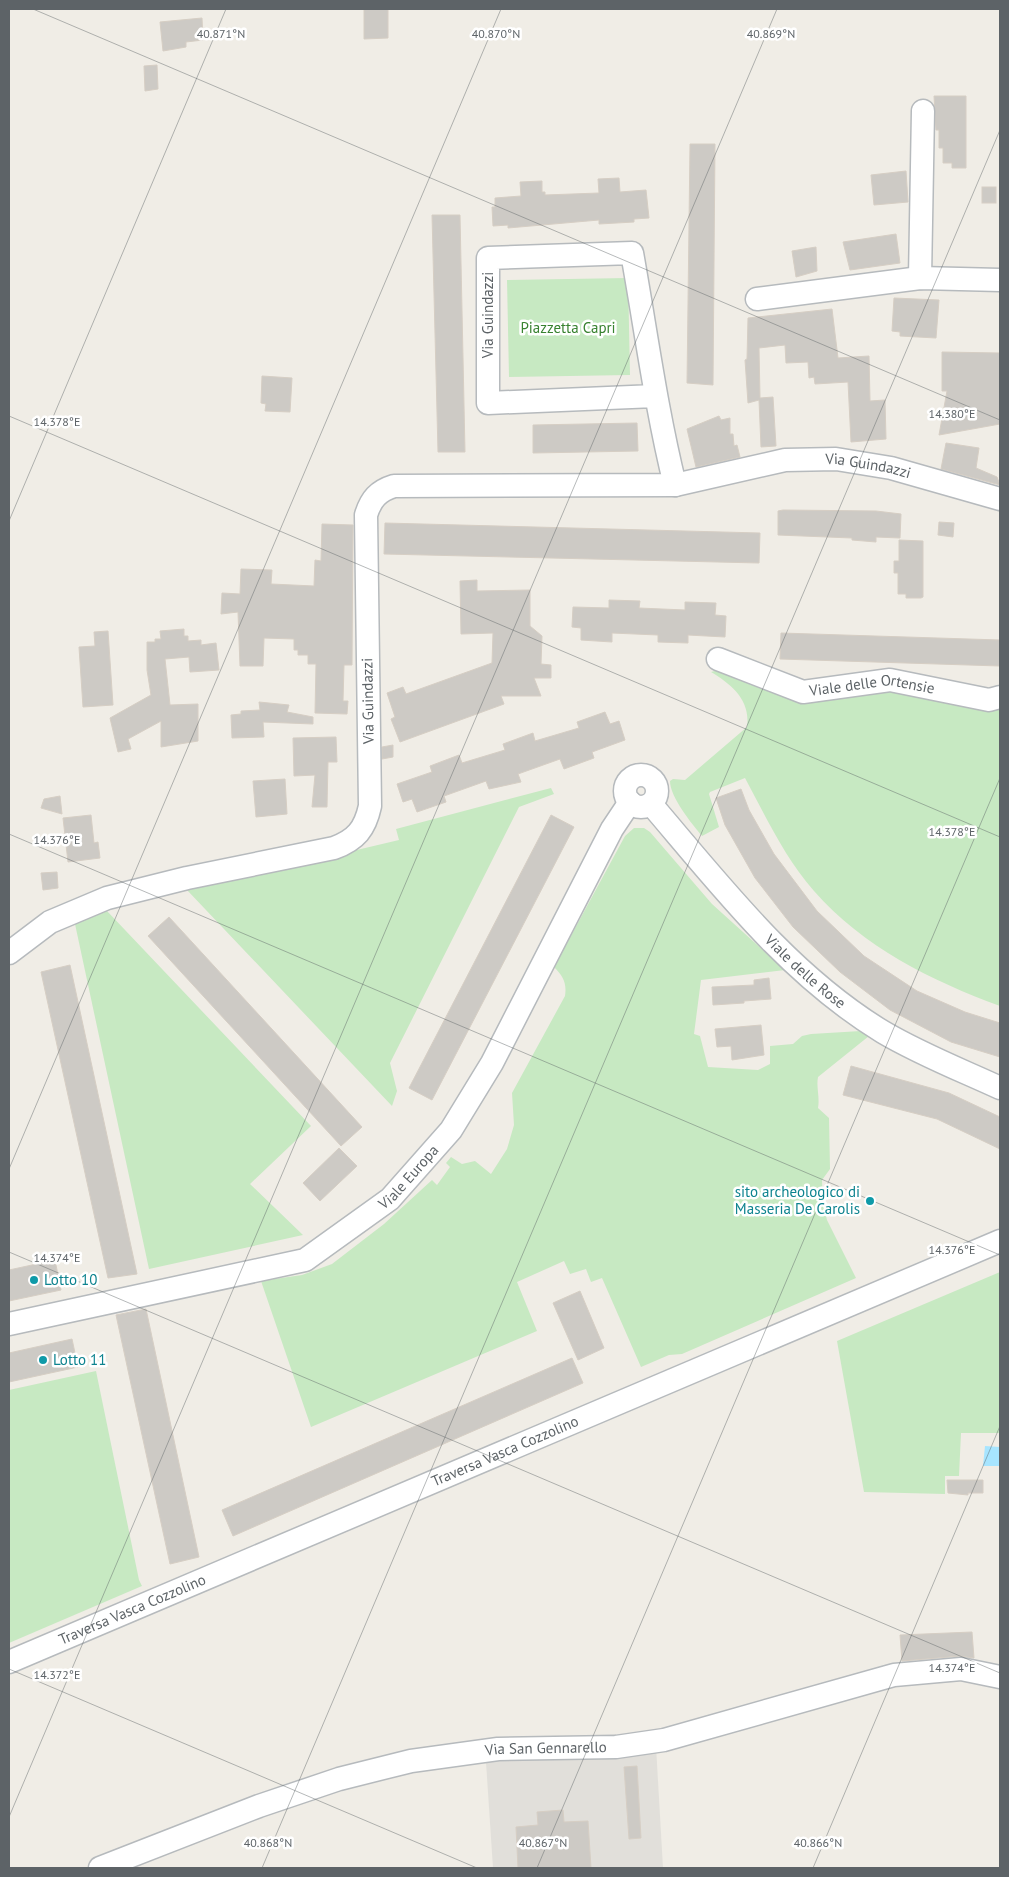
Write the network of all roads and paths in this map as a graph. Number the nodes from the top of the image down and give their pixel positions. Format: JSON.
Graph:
{"nodes":[{"id":1,"x":923,"y":111,"type":"dead end"},
{"id":2,"x":920,"y":278,"type":"junction"},
{"id":3,"x":1000,"y":280,"type":"edge"},
{"id":4,"x":757,"y":299,"type":"dead end"},
{"id":5,"x":655,"y":396,"type":"junction"},
{"id":6,"x":674,"y":485,"type":"junction"},
{"id":7,"x":1000,"y":499,"type":"edge"},
{"id":8,"x":718,"y":660,"type":"dead end"},
{"id":9,"x":1000,"y":697,"type":"edge"},
{"id":10,"x":640,"y":803,"type":"joint"},
{"id":11,"x":9,"y":953,"type":"edge"},
{"id":12,"x":1000,"y":1088,"type":"edge"},
{"id":13,"x":1000,"y":1241,"type":"edge"},
{"id":14,"x":9,"y":1324,"type":"edge"},
{"id":15,"x":9,"y":1662,"type":"edge"},
{"id":16,"x":1000,"y":1676,"type":"edge"},
{"id":17,"x":100,"y":1868,"type":"edge"}],
"edges":[{"from":1,"to":2,"type":"street"},
{"from":2,"to":3,"type":"street"},
{"from":2,"to":4,"type":"street"},
{"from":5,"to":5,"type":"street","name":"Via Guindazzi"},
{"from":5,"to":6,"type":"street","name":"Via Guindazzi"},
{"from":6,"to":7,"type":"street","name":"Via Guindazzi"},
{"from":6,"to":11,"type":"street","name":"Via Guindazzi"},
{"from":8,"to":9,"type":"street","name":"Viale delle Ortensie"},
{"from":10,"to":12,"type":"street","name":"Viale delle Rose"},
{"from":10,"to":14,"type":"street","name":"Viale Europa"},
{"from":13,"to":15,"type":"street","name":"Traversa Vasca Cozzolino"},
{"from":16,"to":17,"type":"street","name":"Via San Gennarello"}]}
